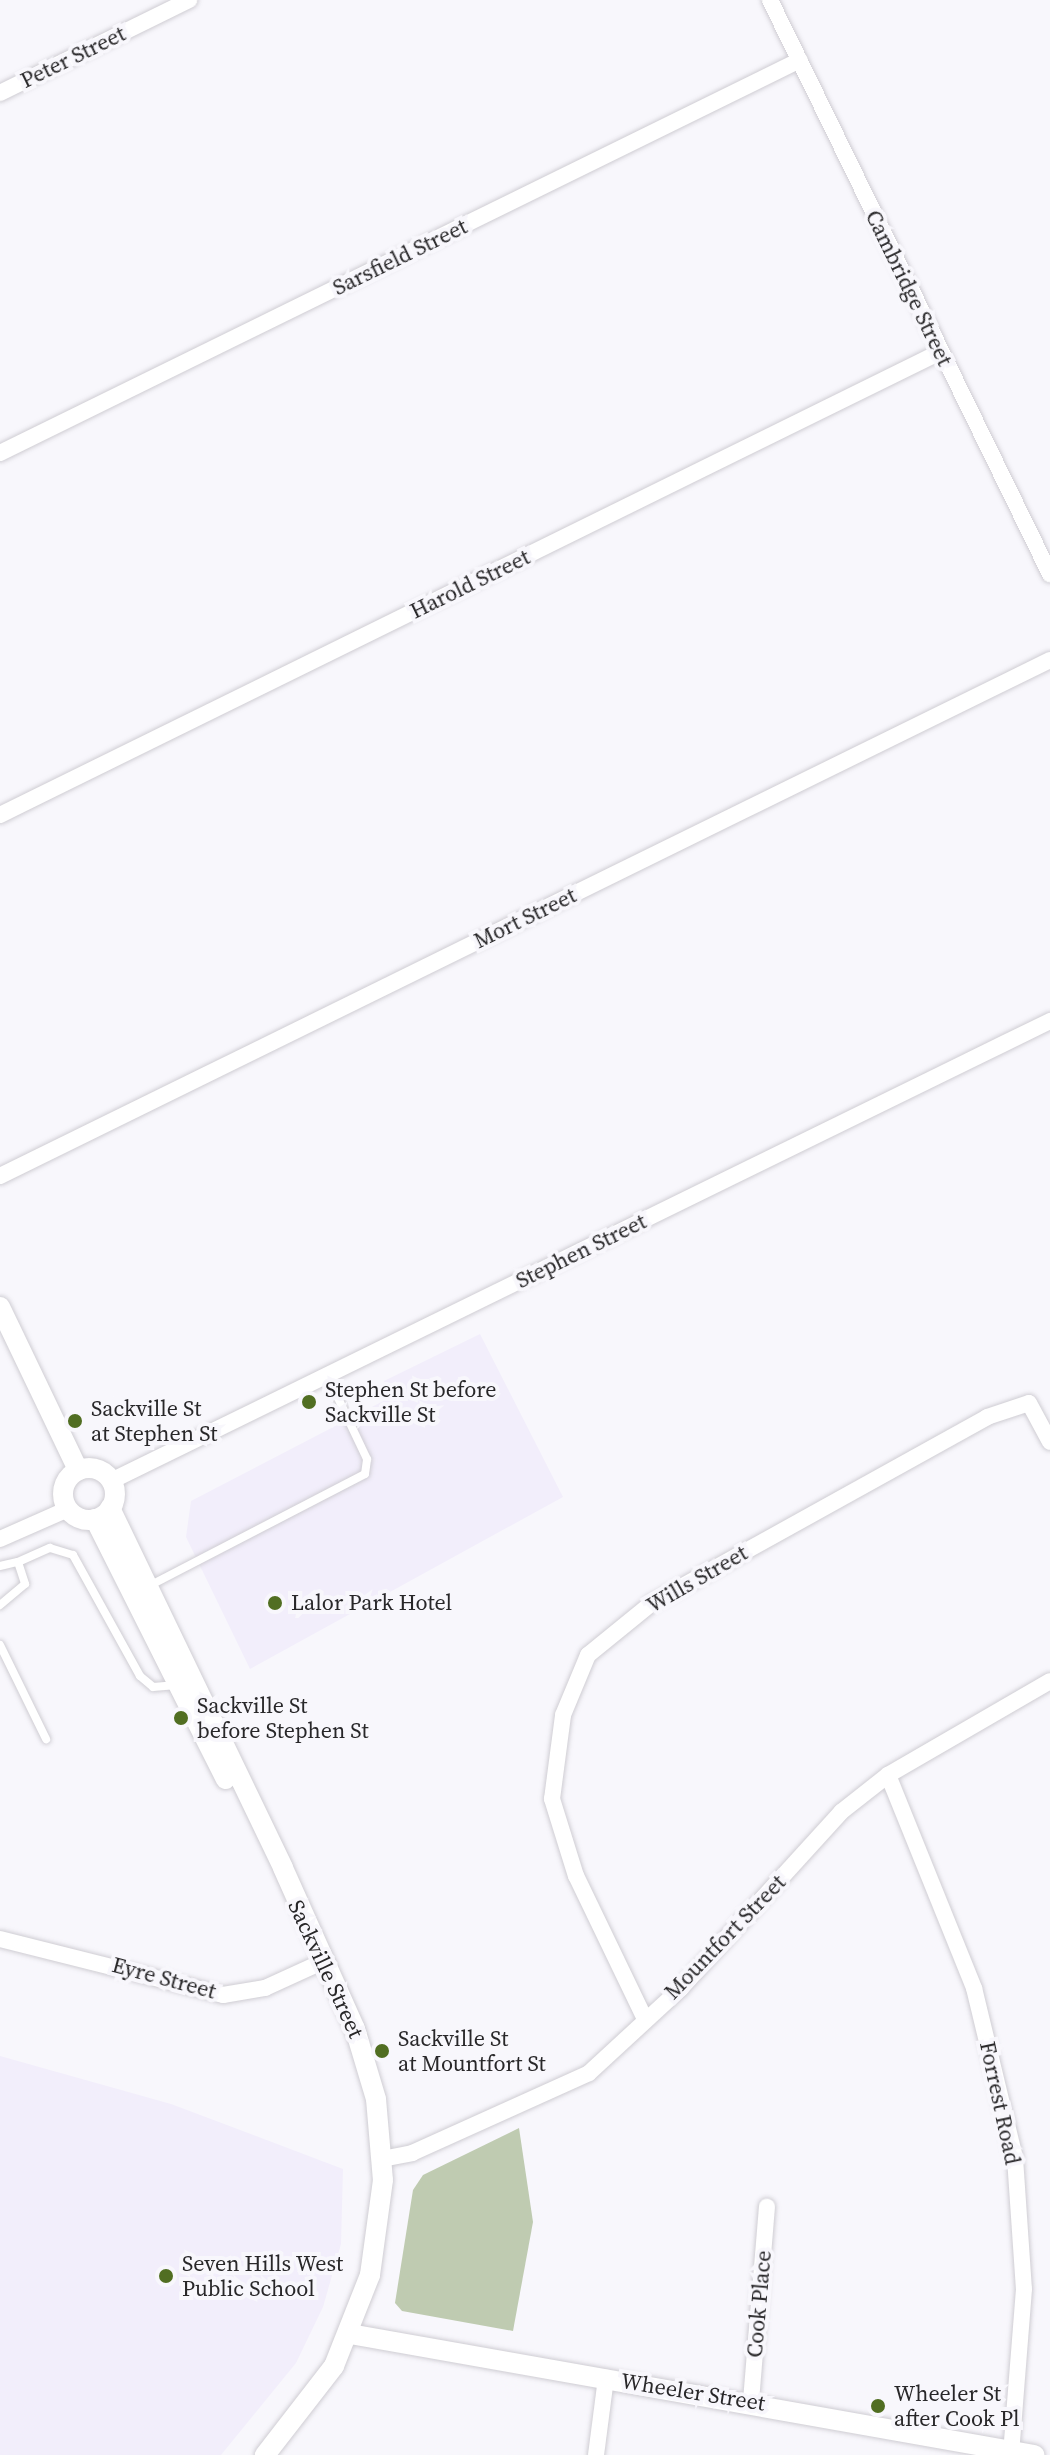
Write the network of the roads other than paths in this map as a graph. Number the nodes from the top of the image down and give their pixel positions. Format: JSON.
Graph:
{"nodes":[{"id":1,"x":189,"y":0,"type":"edge"},
{"id":2,"x":770,"y":0,"type":"edge"},
{"id":3,"x":800,"y":60,"type":"junction"},
{"id":4,"x":0,"y":93,"type":"edge"},
{"id":5,"x":940,"y":352,"type":"junction"},
{"id":6,"x":0,"y":453,"type":"edge"},
{"id":7,"x":1050,"y":574,"type":"edge"},
{"id":8,"x":1050,"y":660,"type":"edge"},
{"id":9,"x":0,"y":815,"type":"edge"},
{"id":10,"x":1050,"y":1021,"type":"edge"},
{"id":11,"x":0,"y":1176,"type":"edge"},
{"id":12,"x":0,"y":1307,"type":"edge"},
{"id":13,"x":328,"y":1377,"type":"junction"},
{"id":14,"x":1050,"y":1442,"type":"edge"},
{"id":15,"x":78,"y":1470,"type":"junction"},
{"id":16,"x":111,"y":1481,"type":"junction"},
{"id":17,"x":68,"y":1509,"type":"junction"},
{"id":18,"x":102,"y":1514,"type":"junction"},
{"id":19,"x":0,"y":1539,"type":"edge"},
{"id":20,"x":18,"y":1562,"type":"junction"},
{"id":21,"x":0,"y":1566,"type":"edge"},
{"id":22,"x":142,"y":1589,"type":"junction"},
{"id":23,"x":0,"y":1605,"type":"edge"},
{"id":24,"x":0,"y":1645,"type":"edge"},
{"id":25,"x":1050,"y":1681,"type":"edge"},
{"id":26,"x":178,"y":1685,"type":"junction"},
{"id":27,"x":46,"y":1739,"type":"dead end"},
{"id":28,"x":888,"y":1775,"type":"junction"},
{"id":29,"x":285,"y":1882,"type":"junction"},
{"id":30,"x":0,"y":1939,"type":"edge"},
{"id":31,"x":324,"y":1961,"type":"junction"},
{"id":32,"x":644,"y":2017,"type":"junction"},
{"id":33,"x":382,"y":2159,"type":"junction"},
{"id":34,"x":767,"y":2207,"type":"dead end"},
{"id":35,"x":350,"y":2334,"type":"junction"},
{"id":36,"x":606,"y":2378,"type":"junction"},
{"id":37,"x":751,"y":2401,"type":"junction"},
{"id":38,"x":1012,"y":2452,"type":"edge"},
{"id":39,"x":265,"y":2455,"type":"edge"},
{"id":40,"x":596,"y":2455,"type":"edge"},
{"id":41,"x":1034,"y":2455,"type":"edge"}],
"edges":[{"from":1,"to":4,"type":"street","name":"Peter Street"},
{"from":2,"to":3,"type":"street","name":"Cambridge Street"},
{"from":3,"to":5,"type":"street","name":"Cambridge Street"},
{"from":3,"to":6,"type":"street","name":"Sarsfield Street"},
{"from":5,"to":7,"type":"street","name":"Cambridge Street"},
{"from":5,"to":9,"type":"street","name":"Harold Street"},
{"from":8,"to":11,"type":"street","name":"Mort Street"},
{"from":10,"to":13,"type":"street","name":"Stephen Street"},
{"from":12,"to":15,"type":"street"},
{"from":13,"to":16,"type":"street","name":"Stephen Street"},
{"from":13,"to":22,"type":"lane"},
{"from":14,"to":32,"type":"street","name":"Wills Street"},
{"from":15,"to":16,"type":"street"},
{"from":15,"to":17,"type":"street"},
{"from":16,"to":18,"type":"street"},
{"from":17,"to":18,"type":"street"},
{"from":17,"to":19,"type":"street"},
{"from":18,"to":22,"type":"street","name":"Sackville Street"},
{"from":20,"to":21,"type":"lane"},
{"from":20,"to":23,"type":"lane"},
{"from":20,"to":26,"type":"lane"},
{"from":22,"to":26,"type":"street","name":"Sackville Street"},
{"from":22,"to":29,"type":"street","name":"Sackville Street"},
{"from":24,"to":27,"type":"lane"},
{"from":25,"to":28,"type":"street","name":"Mountfort Street"},
{"from":26,"to":29,"type":"street","name":"Sackville Street"},
{"from":28,"to":32,"type":"street","name":"Mountfort Street"},
{"from":28,"to":38,"type":"street","name":"Forrest Road"},
{"from":29,"to":31,"type":"street","name":"Sackville Street"},
{"from":30,"to":31,"type":"street","name":"Eyre Street"},
{"from":31,"to":33,"type":"street","name":"Sackville Street"},
{"from":32,"to":33,"type":"street","name":"Mountfort Street"},
{"from":33,"to":35,"type":"street","name":"Sackville Street"},
{"from":34,"to":37,"type":"street","name":"Cook Place"},
{"from":35,"to":36,"type":"street","name":"Wheeler Street"},
{"from":35,"to":39,"type":"street","name":"Sackville Street"},
{"from":36,"to":37,"type":"street","name":"Wheeler Street"},
{"from":36,"to":40,"type":"street"},
{"from":37,"to":38,"type":"street","name":"Wheeler Street"},
{"from":38,"to":41,"type":"street","name":"Wheeler Street"}]}
